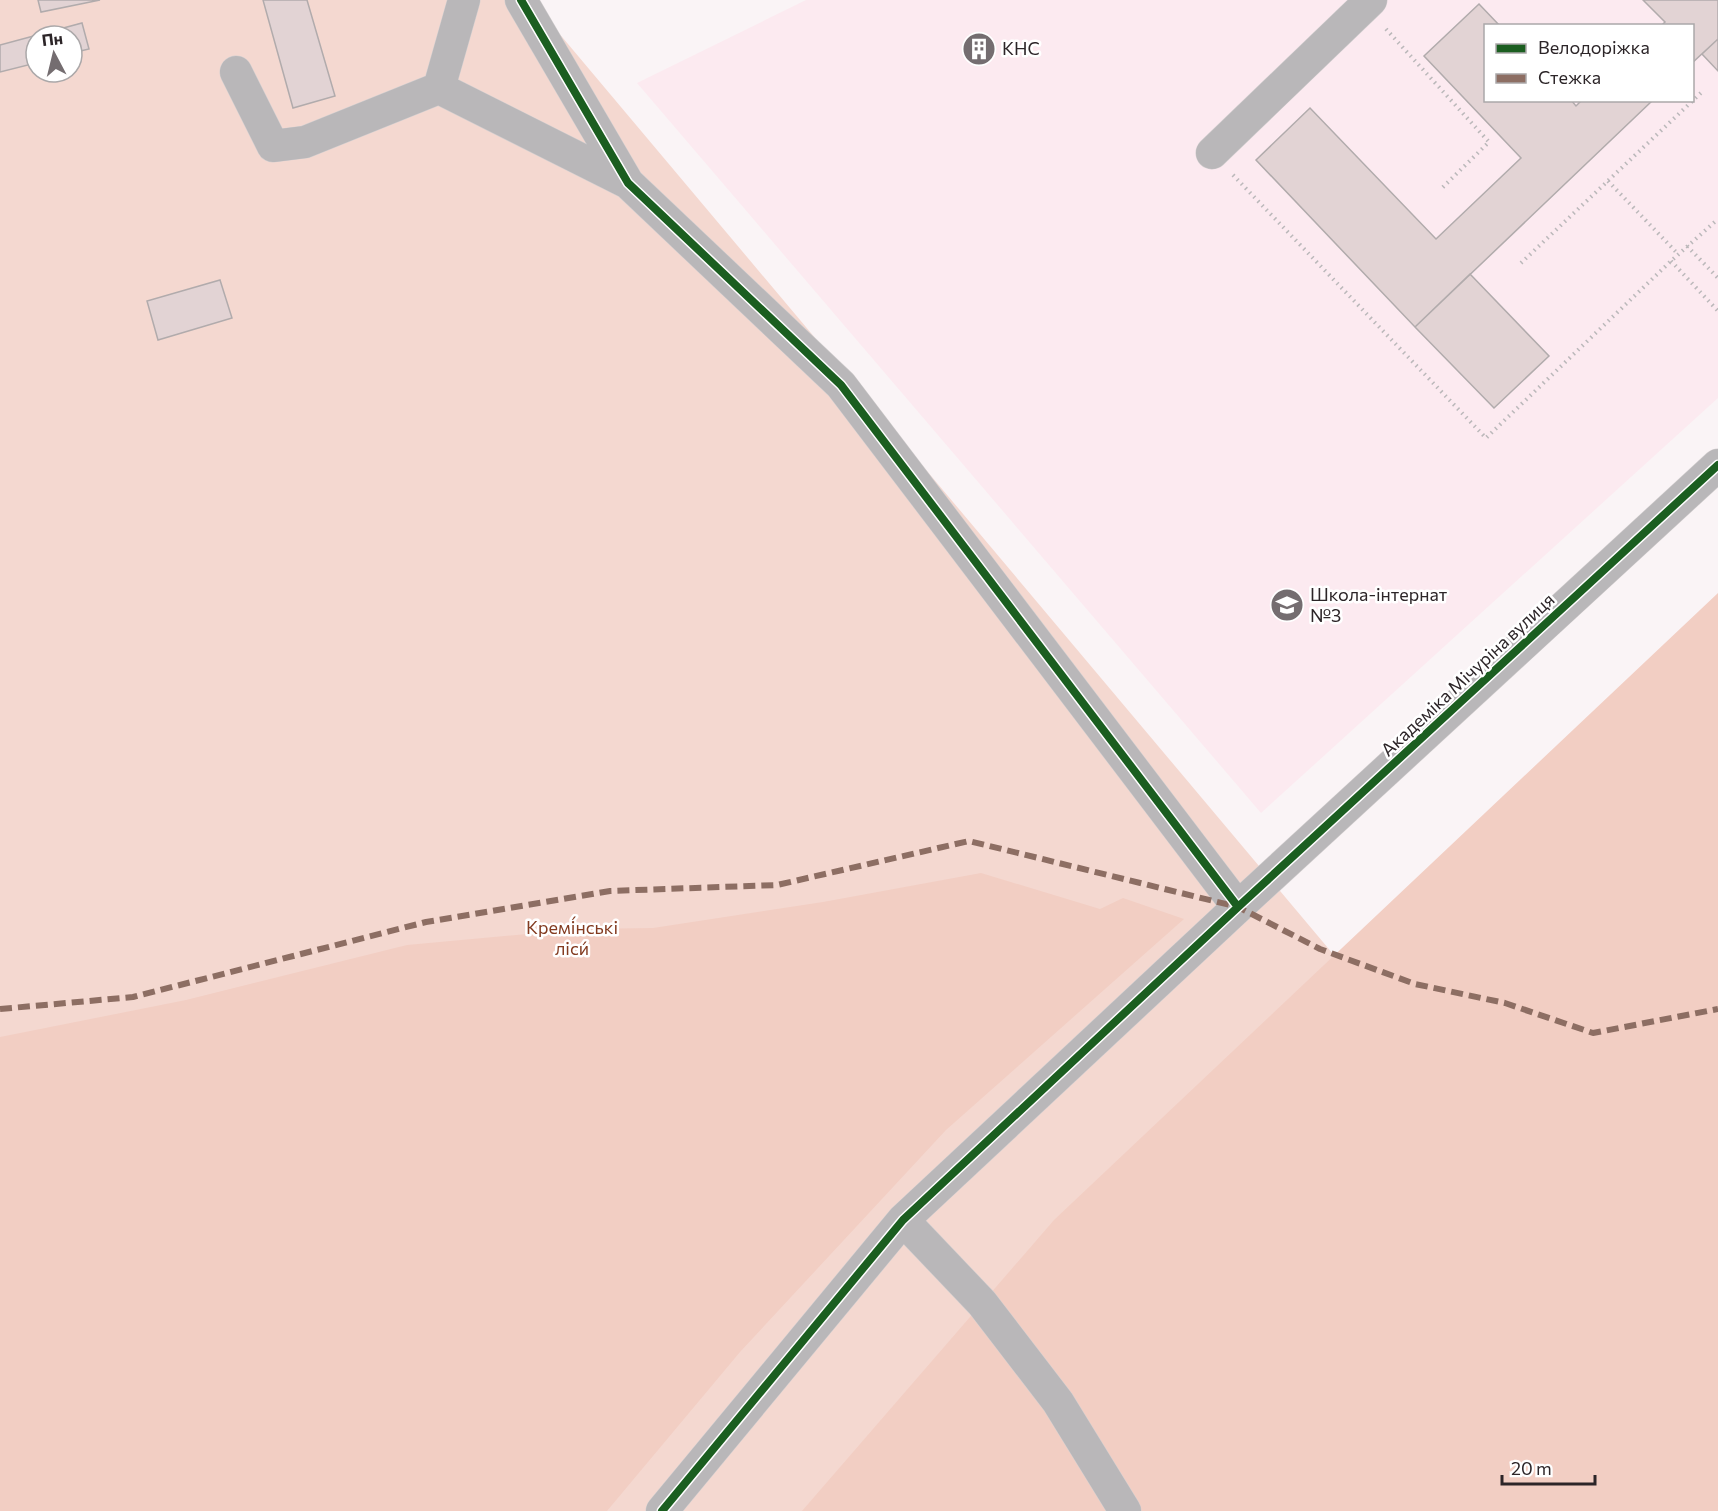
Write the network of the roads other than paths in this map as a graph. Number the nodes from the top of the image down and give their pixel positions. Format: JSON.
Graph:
{"nodes":[{"id":1,"x":464,"y":0,"type":"edge"},
{"id":2,"x":521,"y":0,"type":"edge"},
{"id":3,"x":1368,"y":3,"type":"edge"},
{"id":4,"x":236,"y":72,"type":"dead end"},
{"id":5,"x":439,"y":88,"type":"junction"},
{"id":6,"x":1212,"y":153,"type":"road end"},
{"id":7,"x":628,"y":183,"type":"junction"},
{"id":8,"x":1718,"y":465,"type":"edge"},
{"id":9,"x":1238,"y":907,"type":"junction"},
{"id":10,"x":903,"y":1220,"type":"junction"},
{"id":11,"x":662,"y":1511,"type":"edge"},
{"id":12,"x":1125,"y":1511,"type":"edge"}],
"edges":[{"from":1,"to":5,"type":"street"},
{"from":2,"to":7,"type":"street"},
{"from":3,"to":6,"type":"street"},
{"from":4,"to":5,"type":"street"},
{"from":5,"to":7,"type":"street"},
{"from":7,"to":9,"type":"street"},
{"from":8,"to":9,"type":"street","name":"Академіка Мічуріна вулиця"},
{"from":9,"to":10,"type":"street","name":"Академіка Мічуріна вулиця"},
{"from":10,"to":11,"type":"street","name":"Академіка Мічуріна вулиця"},
{"from":10,"to":12,"type":"street"}]}
